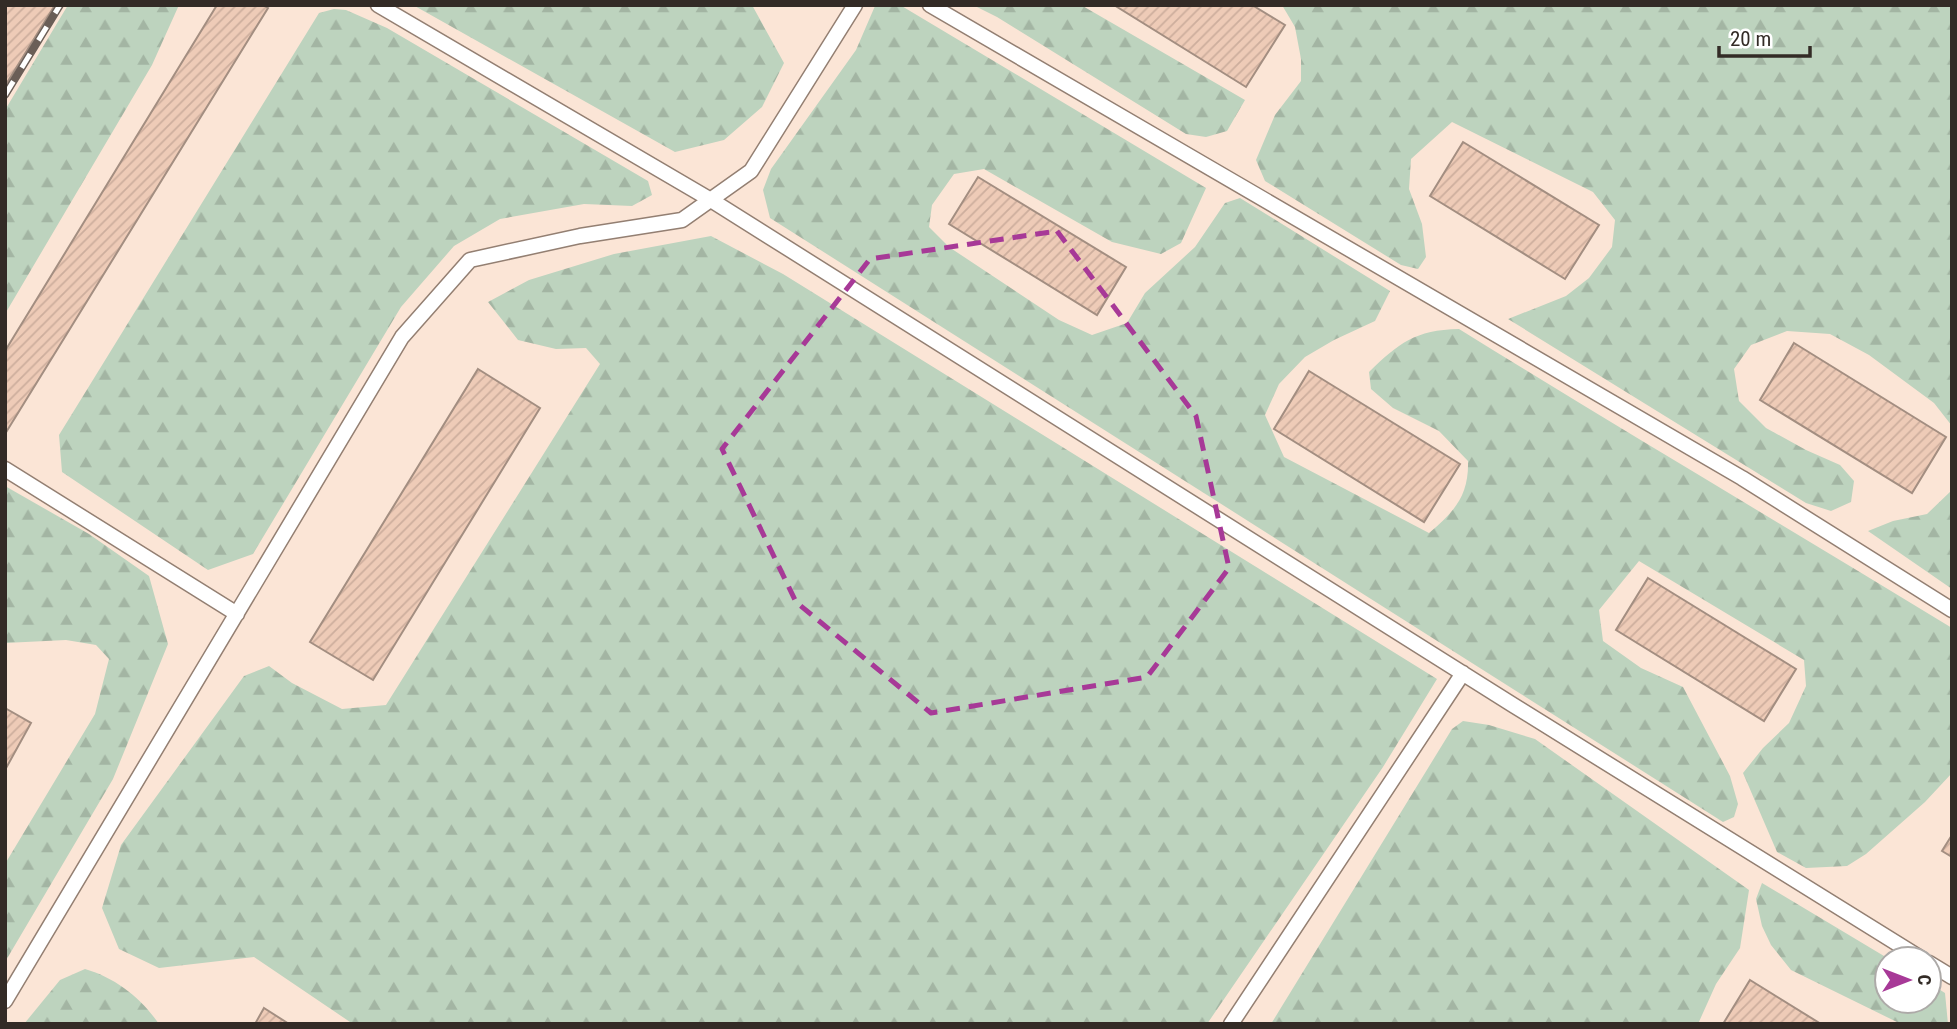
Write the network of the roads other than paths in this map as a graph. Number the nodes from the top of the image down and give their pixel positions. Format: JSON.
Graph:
{"nodes":[{"id":1,"x":378,"y":5,"type":"edge"},
{"id":2,"x":855,"y":5,"type":"edge"},
{"id":3,"x":930,"y":5,"type":"edge"},
{"id":4,"x":711,"y":200,"type":"junction"},
{"id":5,"x":5,"y":469,"type":"edge"},
{"id":6,"x":1952,"y":610,"type":"edge"},
{"id":7,"x":237,"y":614,"type":"junction"},
{"id":8,"x":1463,"y":673,"type":"junction"},
{"id":9,"x":1900,"y":945,"type":"edge"},
{"id":10,"x":5,"y":1001,"type":"edge"},
{"id":11,"x":1231,"y":1024,"type":"edge"}],
"edges":[{"from":1,"to":4,"type":"lane"},
{"from":2,"to":4,"type":"lane"},
{"from":3,"to":6,"type":"lane"},
{"from":4,"to":7,"type":"lane"},
{"from":4,"to":8,"type":"lane"},
{"from":5,"to":7,"type":"lane"},
{"from":7,"to":10,"type":"lane"},
{"from":8,"to":9,"type":"lane"},
{"from":8,"to":11,"type":"lane"}]}
